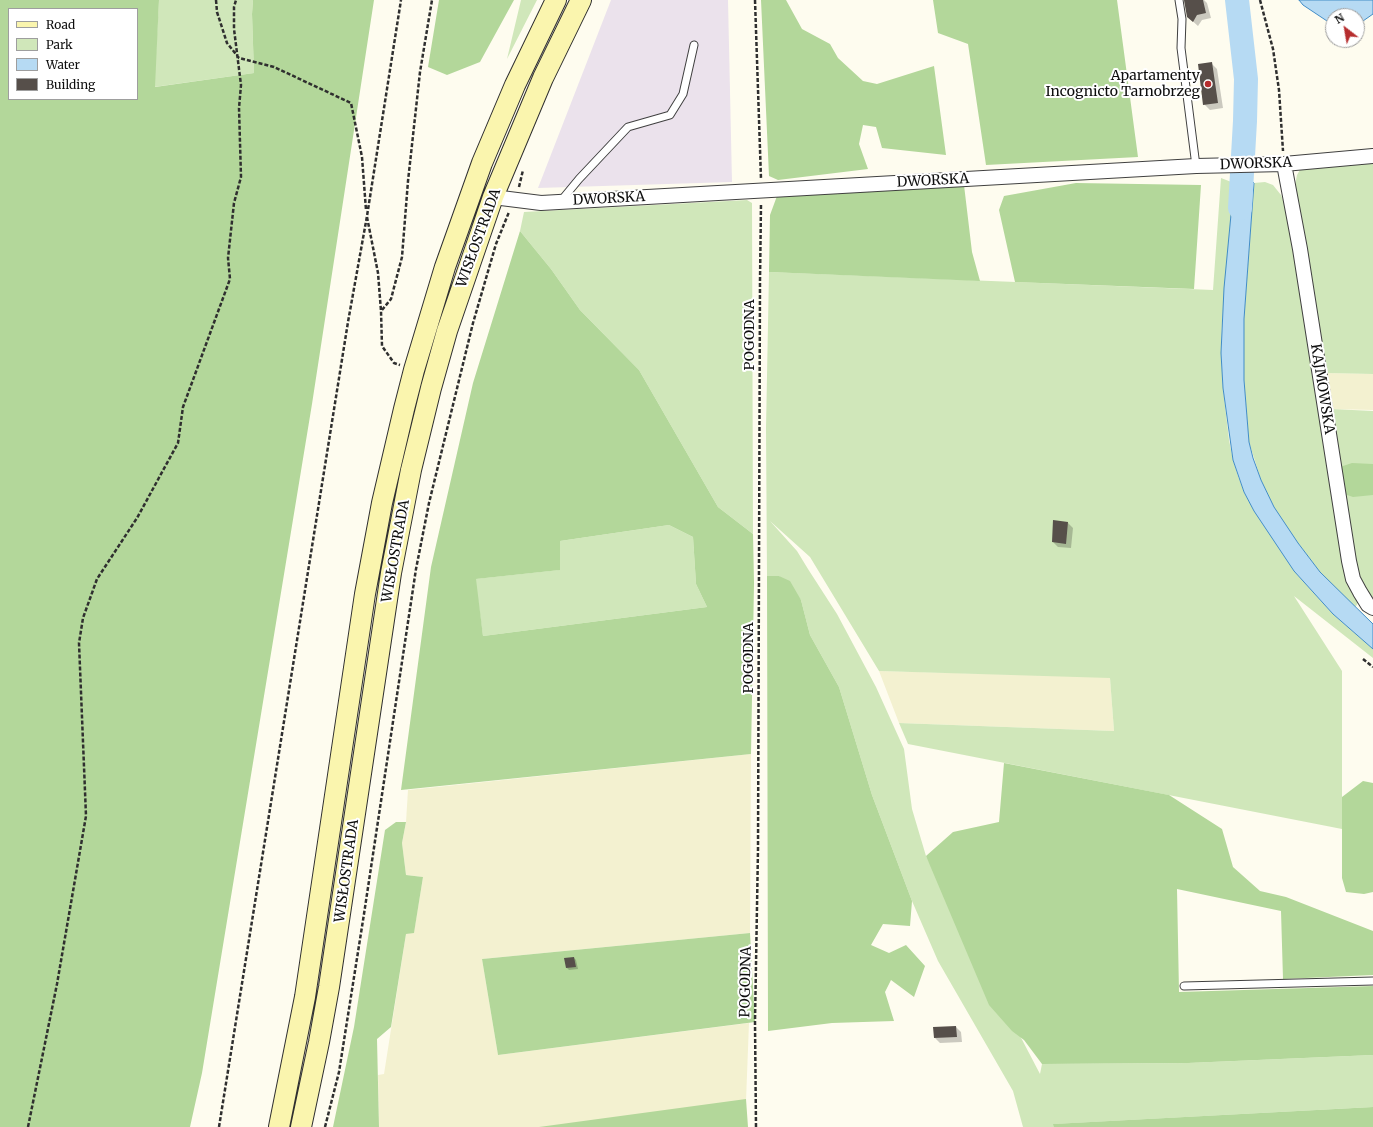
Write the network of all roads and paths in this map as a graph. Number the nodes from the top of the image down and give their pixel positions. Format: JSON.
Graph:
{"nodes":[{"id":1,"x":216,"y":0,"type":"edge"},
{"id":2,"x":236,"y":0,"type":"edge"},
{"id":3,"x":401,"y":0,"type":"edge"},
{"id":4,"x":432,"y":0,"type":"edge"},
{"id":5,"x":556,"y":0,"type":"edge"},
{"id":6,"x":581,"y":0,"type":"edge"},
{"id":7,"x":755,"y":0,"type":"edge"},
{"id":8,"x":1179,"y":0,"type":"edge"},
{"id":9,"x":1260,"y":0,"type":"edge"},
{"id":10,"x":694,"y":45,"type":"dead end"},
{"id":11,"x":239,"y":58,"type":"junction"},
{"id":12,"x":1373,"y":156,"type":"edge"},
{"id":13,"x":1284,"y":164,"type":"junction"},
{"id":14,"x":1196,"y":166,"type":"junction"},
{"id":15,"x":523,"y":170,"type":"dead end"},
{"id":16,"x":761,"y":190,"type":"junction"},
{"id":17,"x":472,"y":191,"type":"junction"},
{"id":18,"x":493,"y":197,"type":"junction"},
{"id":19,"x":514,"y":200,"type":"junction"},
{"id":20,"x":560,"y":202,"type":"junction"},
{"id":21,"x":367,"y":216,"type":"junction"},
{"id":22,"x":381,"y":311,"type":"junction"},
{"id":23,"x":414,"y":370,"type":"junction"},
{"id":24,"x":1373,"y":608,"type":"edge"},
{"id":25,"x":1363,"y":659,"type":"dead end"},
{"id":26,"x":1373,"y":667,"type":"edge"},
{"id":27,"x":1373,"y":981,"type":"edge"},
{"id":28,"x":1184,"y":986,"type":"dead end"},
{"id":29,"x":28,"y":1127,"type":"edge"},
{"id":30,"x":219,"y":1127,"type":"edge"},
{"id":31,"x":279,"y":1127,"type":"edge"},
{"id":32,"x":301,"y":1127,"type":"edge"},
{"id":33,"x":324,"y":1127,"type":"edge"},
{"id":34,"x":756,"y":1127,"type":"edge"}],
"edges":[{"from":1,"to":11,"type":"path"},
{"from":2,"to":11,"type":"path"},
{"from":3,"to":21,"type":"path"},
{"from":4,"to":22,"type":"path"},
{"from":5,"to":17,"type":"main road","name":"WISŁOSTRADA"},
{"from":6,"to":18,"type":"main road","name":"WISŁOSTRADA"},
{"from":7,"to":16,"type":"path","name":"POGODNA"},
{"from":8,"to":14,"type":"lane"},
{"from":9,"to":13,"type":"path"},
{"from":10,"to":20,"type":"lane"},
{"from":11,"to":21,"type":"path"},
{"from":11,"to":29,"type":"path"},
{"from":12,"to":13,"type":"street","name":"DWORSKA"},
{"from":13,"to":14,"type":"street","name":"DWORSKA"},
{"from":13,"to":24,"type":"street","name":"KAJMOWSKA"},
{"from":14,"to":16,"type":"street","name":"DWORSKA"},
{"from":15,"to":19,"type":"path"},
{"from":16,"to":20,"type":"street","name":"DWORSKA"},
{"from":16,"to":34,"type":"path","name":"POGODNA"},
{"from":17,"to":18,"type":"main road"},
{"from":17,"to":23,"type":"main road","name":"WISŁOSTRADA"},
{"from":18,"to":19,"type":"street","name":"DWORSKA"},
{"from":18,"to":32,"type":"main road","name":"WISŁOSTRADA"},
{"from":19,"to":20,"type":"street","name":"DWORSKA"},
{"from":19,"to":33,"type":"path"},
{"from":21,"to":22,"type":"path"},
{"from":21,"to":30,"type":"path"},
{"from":22,"to":23,"type":"path"},
{"from":23,"to":31,"type":"main road","name":"WISŁOSTRADA"},
{"from":25,"to":26,"type":"path"},
{"from":27,"to":28,"type":"lane"}]}
